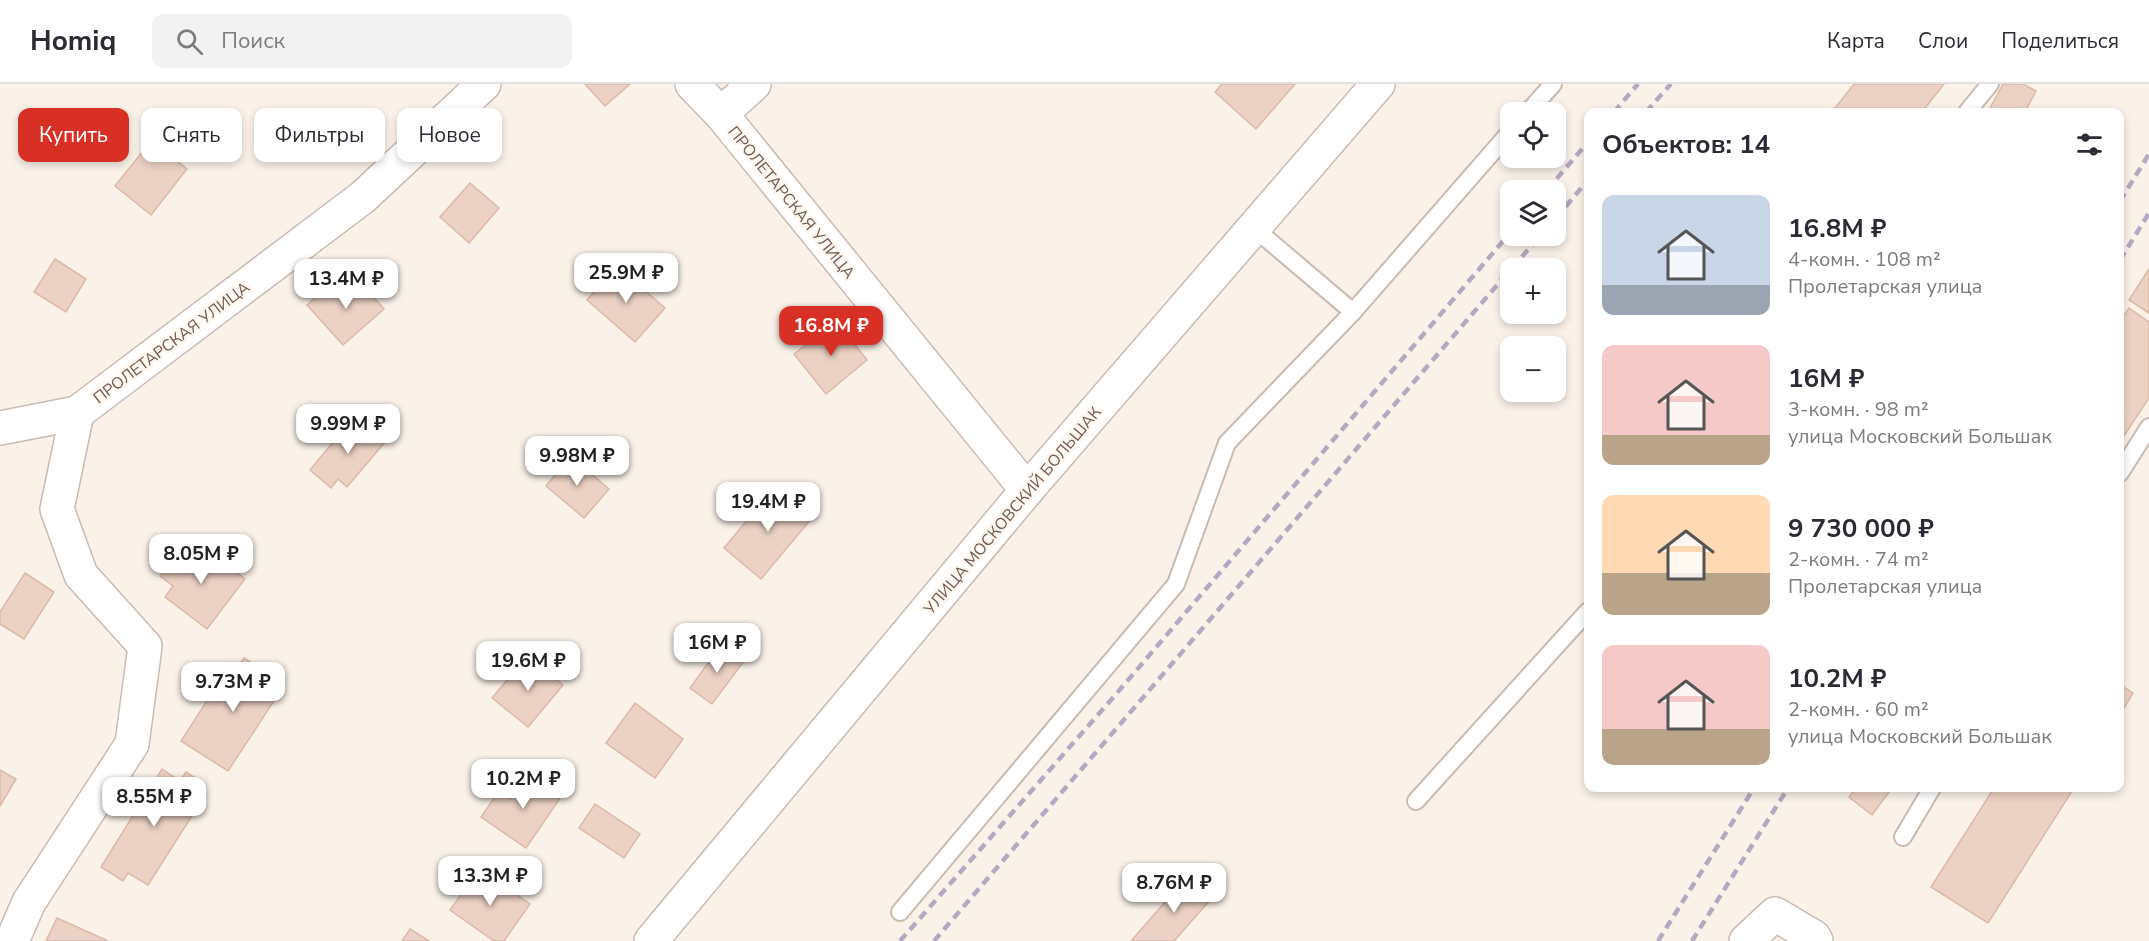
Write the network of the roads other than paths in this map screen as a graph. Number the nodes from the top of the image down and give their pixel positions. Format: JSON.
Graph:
{"nodes":[{"id":1,"x":484,"y":84,"type":"edge"},
{"id":2,"x":692,"y":84,"type":"edge"},
{"id":3,"x":754,"y":84,"type":"edge"},
{"id":4,"x":1378,"y":84,"type":"edge"},
{"id":5,"x":1553,"y":84,"type":"edge"},
{"id":6,"x":1990,"y":84,"type":"edge"},
{"id":7,"x":1537,"y":102,"type":"edge"},
{"id":8,"x":1970,"y":108,"type":"edge"},
{"id":9,"x":721,"y":114,"type":"junction"},
{"id":10,"x":1500,"y":143,"type":"edge"},
{"id":11,"x":1254,"y":228,"type":"junction"},
{"id":12,"x":1353,"y":312,"type":"junction"},
{"id":13,"x":77,"y":413,"type":"junction"},
{"id":14,"x":2149,"y":427,"type":"edge"},
{"id":15,"x":0,"y":428,"type":"edge"},
{"id":16,"x":2124,"y":467,"type":"edge"},
{"id":17,"x":1027,"y":490,"type":"junction"},
{"id":18,"x":1584,"y":615,"type":"edge"},
{"id":19,"x":1930,"y":792,"type":"edge"},
{"id":20,"x":1416,"y":801,"type":"dead end"},
{"id":21,"x":1903,"y":837,"type":"dead end"},
{"id":22,"x":900,"y":912,"type":"dead end"},
{"id":23,"x":12,"y":941,"type":"edge"},
{"id":24,"x":651,"y":941,"type":"edge"},
{"id":25,"x":1746,"y":941,"type":"edge"},
{"id":26,"x":1816,"y":941,"type":"edge"}],
"edges":[{"from":1,"to":13,"type":"street","name":"ПРОЛЕТАРСКАЯ УЛИЦА"},
{"from":2,"to":9,"type":"street","name":"ПРОЛЕТАРСКАЯ УЛИЦА"},
{"from":3,"to":9,"type":"street"},
{"from":4,"to":11,"type":"street","name":"УЛИЦА МОСКОВСКИЙ БОЛЬШАК"},
{"from":5,"to":7,"type":"lane"},
{"from":6,"to":8,"type":"lane"},
{"from":9,"to":17,"type":"street","name":"ПРОЛЕТАРСКАЯ УЛИЦА"},
{"from":10,"to":12,"type":"lane"},
{"from":11,"to":12,"type":"lane"},
{"from":11,"to":17,"type":"street","name":"УЛИЦА МОСКОВСКИЙ БОЛЬШАК"},
{"from":12,"to":22,"type":"lane"},
{"from":13,"to":15,"type":"street","name":"ПРОЛЕТАРСКАЯ УЛИЦА"},
{"from":13,"to":23,"type":"street","name":"ПРОЛЕТАРСКАЯ УЛИЦА"},
{"from":14,"to":16,"type":"lane"},
{"from":17,"to":24,"type":"street","name":"УЛИЦА МОСКОВСКИЙ БОЛЬШАК"},
{"from":18,"to":20,"type":"lane"},
{"from":19,"to":21,"type":"lane"},
{"from":25,"to":26,"type":"street"}]}
